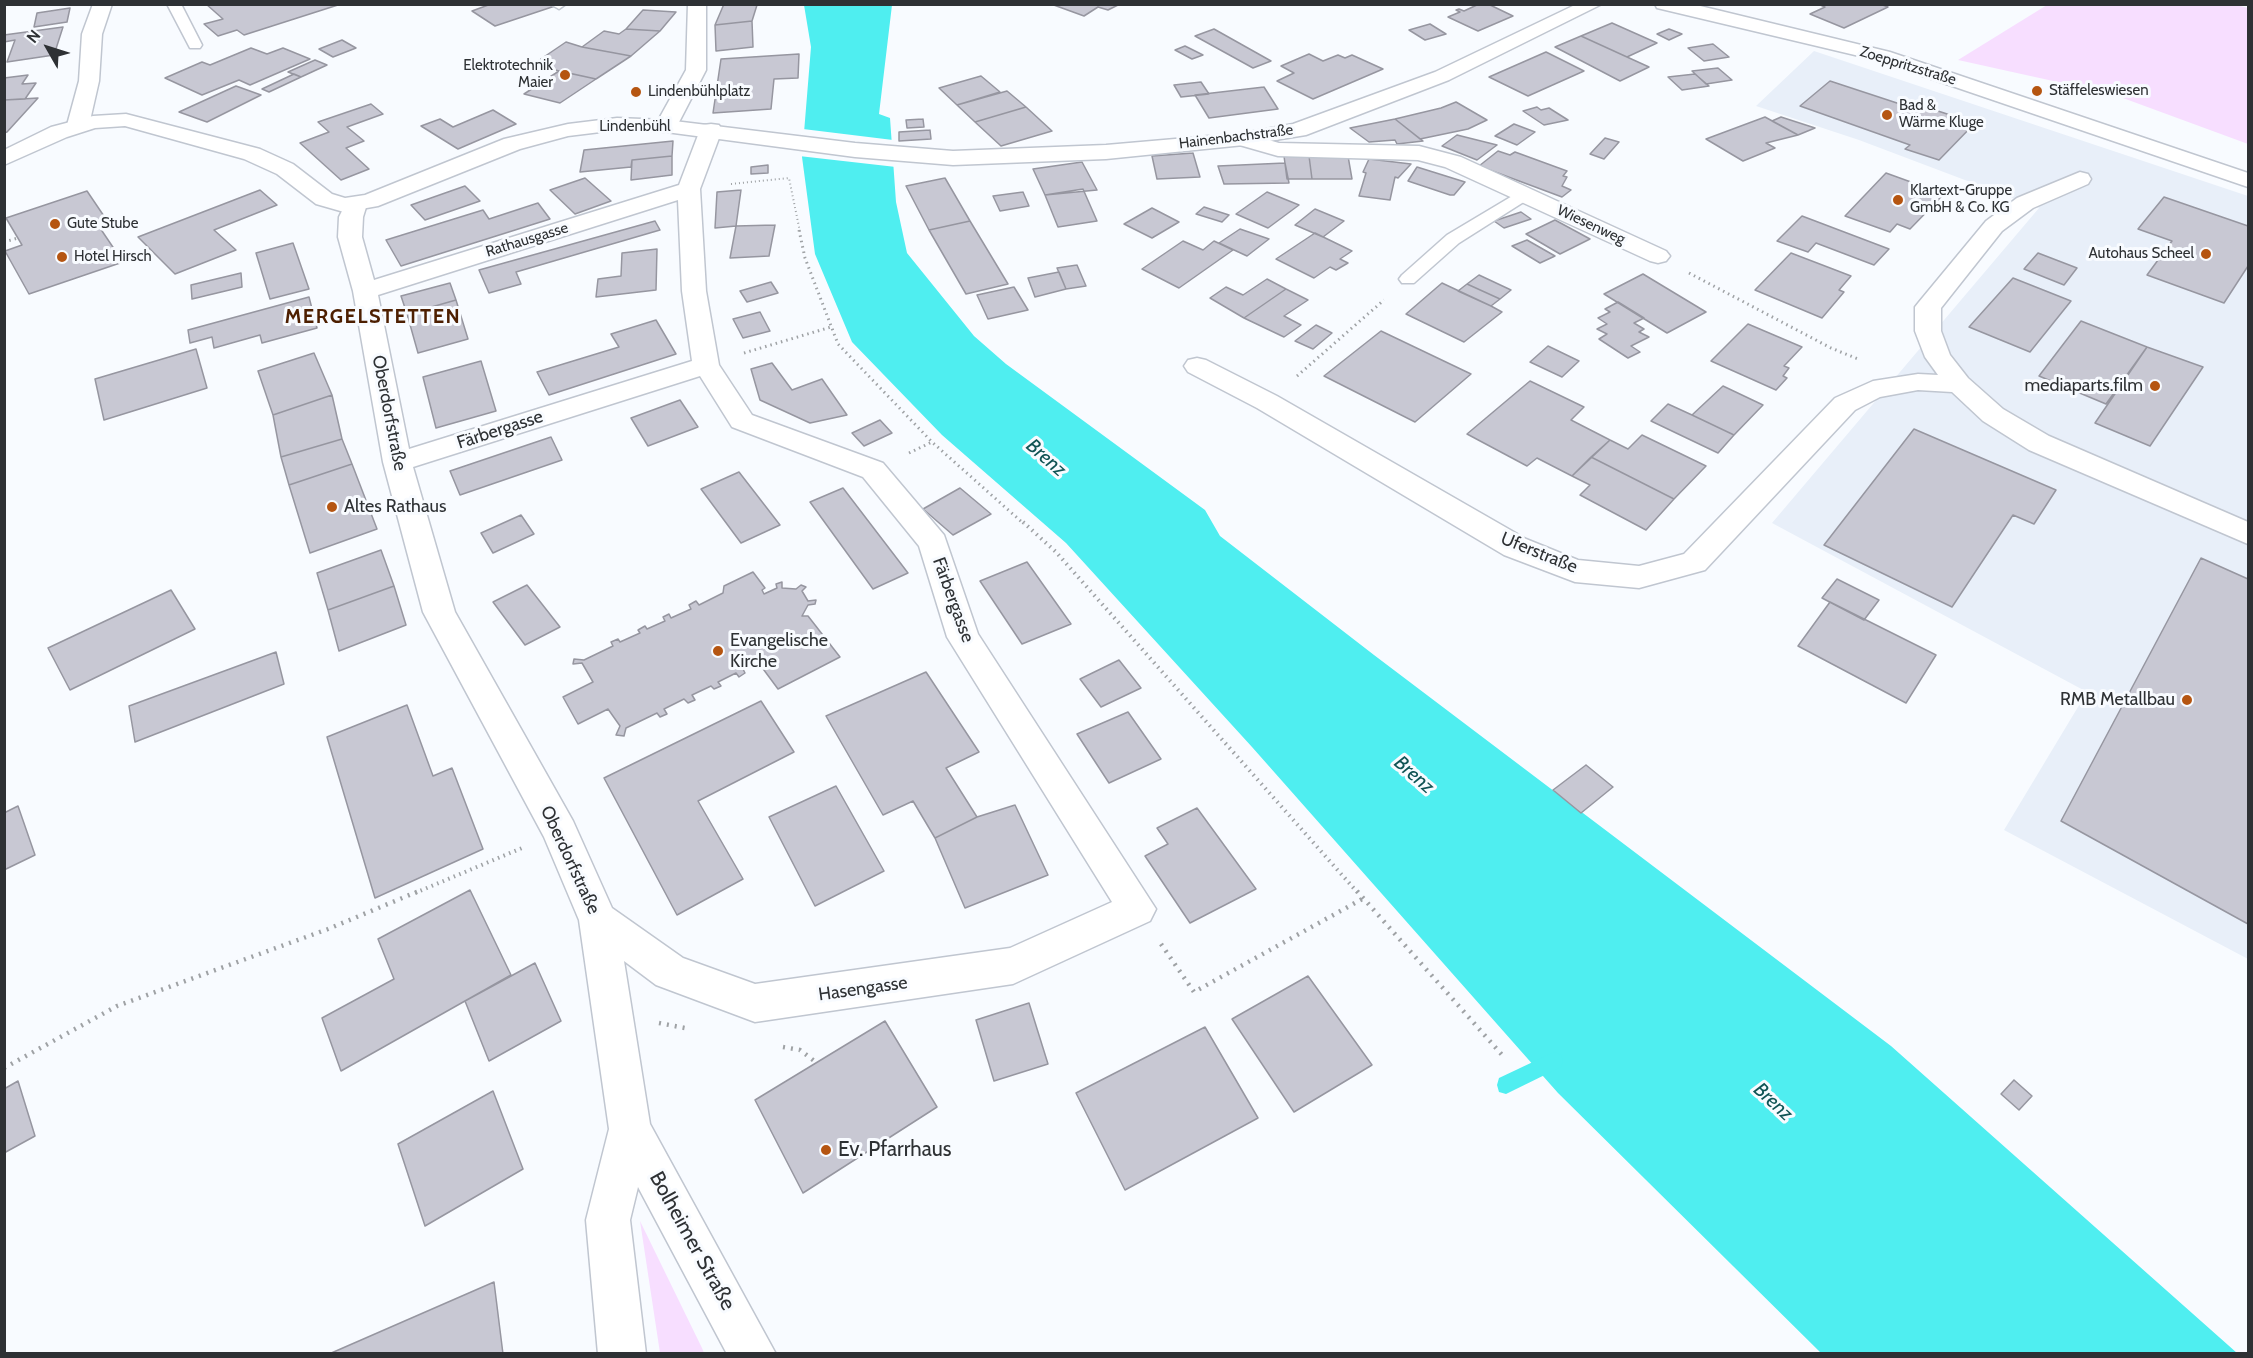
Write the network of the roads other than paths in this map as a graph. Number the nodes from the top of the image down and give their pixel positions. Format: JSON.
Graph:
{"nodes":[{"id":1,"x":104,"y":4,"type":"edge"},
{"id":2,"x":174,"y":4,"type":"edge"},
{"id":3,"x":697,"y":4,"type":"edge"},
{"id":4,"x":1593,"y":4,"type":"edge"},
{"id":5,"x":1664,"y":4,"type":"edge"},
{"id":6,"x":195,"y":45,"type":"dead end"},
{"id":7,"x":78,"y":125,"type":"junction"},
{"id":8,"x":666,"y":126,"type":"junction"},
{"id":9,"x":711,"y":130,"type":"junction"},
{"id":10,"x":1244,"y":139,"type":"junction"},
{"id":11,"x":926,"y":157,"type":"joint"},
{"id":12,"x":4,"y":159,"type":"edge"},
{"id":13,"x":2080,"y":178,"type":"dead end"},
{"id":14,"x":2248,"y":180,"type":"edge"},
{"id":15,"x":689,"y":189,"type":"junction"},
{"id":16,"x":1524,"y":194,"type":"junction"},
{"id":17,"x":356,"y":204,"type":"junction"},
{"id":18,"x":1658,"y":255,"type":"road end"},
{"id":19,"x":1408,"y":279,"type":"road end"},
{"id":20,"x":365,"y":291,"type":"junction"},
{"id":21,"x":706,"y":365,"type":"junction"},
{"id":22,"x":1197,"y":366,"type":"dead end"},
{"id":23,"x":1959,"y":384,"type":"junction"},
{"id":24,"x":397,"y":462,"type":"junction"},
{"id":25,"x":2248,"y":534,"type":"edge"},
{"id":26,"x":1137,"y":909,"type":"joint"},
{"id":27,"x":598,"y":920,"type":"junction"},
{"id":28,"x":630,"y":1129,"type":"junction"},
{"id":29,"x":622,"y":1353,"type":"edge"},
{"id":30,"x":753,"y":1353,"type":"edge"}],
"edges":[{"from":1,"to":7,"type":"street"},
{"from":2,"to":6,"type":"lane"},
{"from":3,"to":8,"type":"street"},
{"from":4,"to":10,"type":"street","name":"Hainenbachstraße"},
{"from":5,"to":14,"type":"street","name":"Zoeppritzstraße"},
{"from":7,"to":12,"type":"street"},
{"from":7,"to":17,"type":"street"},
{"from":8,"to":9,"type":"street","name":"Lindenbühl"},
{"from":8,"to":17,"type":"street","name":"Lindenbühl"},
{"from":9,"to":11,"type":"street","name":"Lindenbühl"},
{"from":9,"to":15,"type":"street","name":"Färbergasse"},
{"from":10,"to":11,"type":"street","name":"Hainenbachstraße"},
{"from":10,"to":16,"type":"street","name":"Wiesenweg"},
{"from":13,"to":23,"type":"street"},
{"from":15,"to":20,"type":"street","name":"Rathausgasse"},
{"from":15,"to":21,"type":"street","name":"Färbergasse"},
{"from":16,"to":18,"type":"street","name":"Wiesenweg"},
{"from":16,"to":19,"type":"lane"},
{"from":17,"to":20,"type":"street","name":"Oberdorfstraße"},
{"from":20,"to":24,"type":"street","name":"Oberdorfstraße"},
{"from":21,"to":24,"type":"street","name":"Färbergasse"},
{"from":21,"to":26,"type":"street","name":"Färbergasse"},
{"from":22,"to":23,"type":"street","name":"Uferstraße"},
{"from":23,"to":25,"type":"street"},
{"from":24,"to":27,"type":"street","name":"Oberdorfstraße"},
{"from":26,"to":27,"type":"street","name":"Hasengasse"},
{"from":27,"to":28,"type":"street","name":"Oberdorfstraße"},
{"from":28,"to":29,"type":"street"},
{"from":28,"to":30,"type":"street","name":"Bolheimer Straße"}]}
